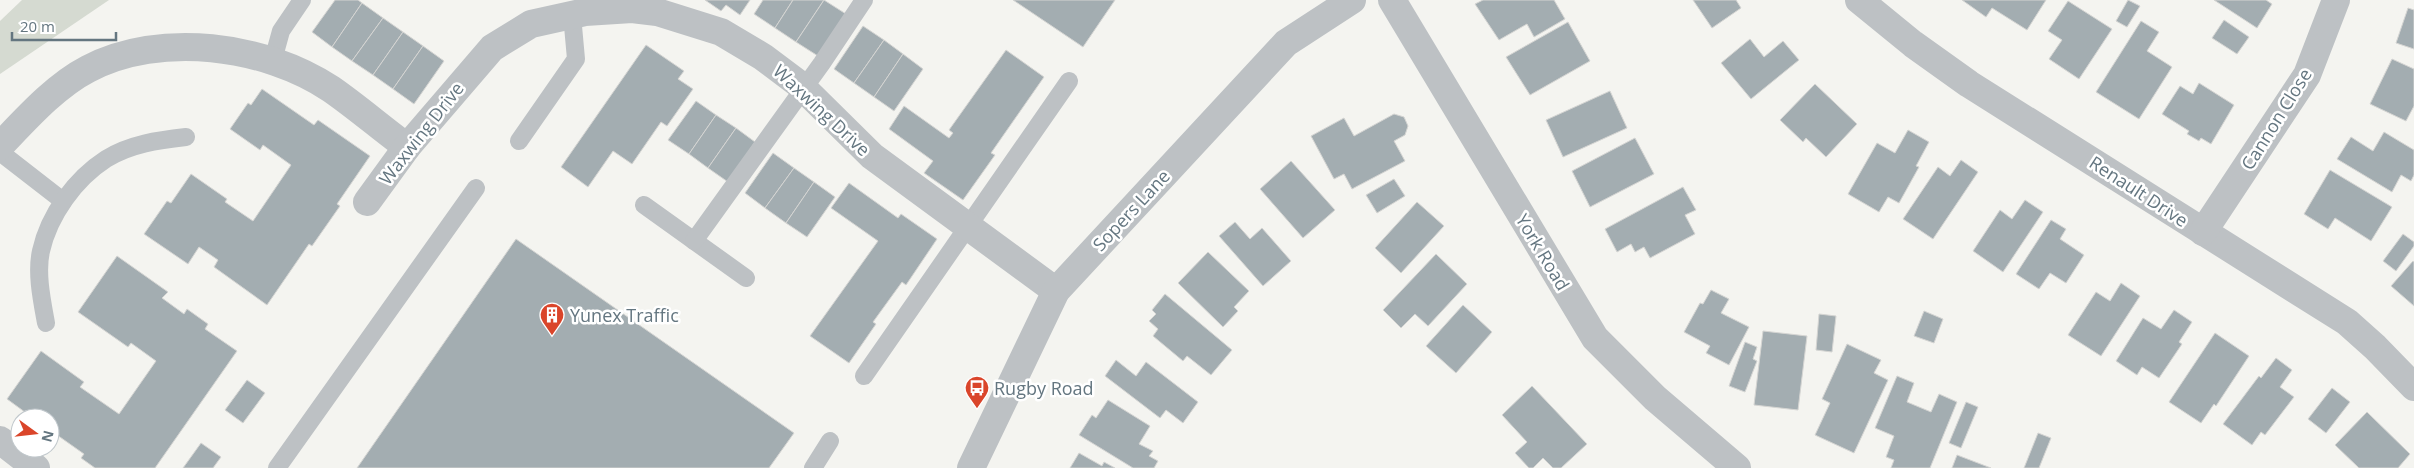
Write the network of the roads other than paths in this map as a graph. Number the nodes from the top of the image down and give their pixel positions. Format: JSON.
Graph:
{"nodes":[{"id":1,"x":302,"y":0,"type":"edge"},
{"id":2,"x":864,"y":0,"type":"edge"},
{"id":3,"x":1352,"y":0,"type":"edge"},
{"id":4,"x":1392,"y":0,"type":"edge"},
{"id":5,"x":1859,"y":0,"type":"edge"},
{"id":6,"x":2336,"y":0,"type":"edge"},
{"id":7,"x":631,"y":4,"type":"edge"},
{"id":8,"x":572,"y":15,"type":"junction"},
{"id":9,"x":273,"y":60,"type":"junction"},
{"id":10,"x":1069,"y":81,"type":"dead end"},
{"id":11,"x":803,"y":88,"type":"junction"},
{"id":12,"x":186,"y":137,"type":"dead end"},
{"id":13,"x":519,"y":141,"type":"dead end"},
{"id":14,"x":0,"y":146,"type":"edge"},
{"id":15,"x":407,"y":147,"type":"junction"},
{"id":16,"x":0,"y":152,"type":"edge"},
{"id":17,"x":476,"y":188,"type":"dead end"},
{"id":18,"x":63,"y":201,"type":"junction"},
{"id":19,"x":367,"y":202,"type":"dead end"},
{"id":20,"x":644,"y":205,"type":"dead end"},
{"id":21,"x":968,"y":226,"type":"junction"},
{"id":22,"x":2203,"y":232,"type":"junction"},
{"id":23,"x":694,"y":241,"type":"junction"},
{"id":24,"x":746,"y":278,"type":"dead end"},
{"id":25,"x":1056,"y":292,"type":"junction"},
{"id":26,"x":46,"y":323,"type":"dead end"},
{"id":27,"x":864,"y":376,"type":"dead end"},
{"id":28,"x":2414,"y":387,"type":"edge"},
{"id":29,"x":0,"y":440,"type":"edge"},
{"id":30,"x":830,"y":441,"type":"dead end"},
{"id":31,"x":36,"y":468,"type":"edge"},
{"id":32,"x":277,"y":468,"type":"edge"},
{"id":33,"x":812,"y":468,"type":"edge"},
{"id":34,"x":971,"y":468,"type":"edge"},
{"id":35,"x":1737,"y":468,"type":"edge"}],
"edges":[{"from":1,"to":9,"type":"lane"},
{"from":2,"to":11,"type":"lane"},
{"from":3,"to":25,"type":"street","name":"Sopers Lane"},
{"from":4,"to":35,"type":"street","name":"York Road"},
{"from":5,"to":22,"type":"street","name":"Renault Drive"},
{"from":6,"to":22,"type":"street","name":"Cannon Close"},
{"from":7,"to":8,"type":"street","name":"Waxwing Drive"},
{"from":7,"to":11,"type":"street","name":"Waxwing Drive"},
{"from":8,"to":13,"type":"lane"},
{"from":8,"to":15,"type":"street","name":"Waxwing Drive"},
{"from":9,"to":14,"type":"street"},
{"from":9,"to":15,"type":"street"},
{"from":10,"to":21,"type":"lane"},
{"from":11,"to":21,"type":"street","name":"Waxwing Drive"},
{"from":11,"to":23,"type":"lane"},
{"from":12,"to":18,"type":"lane"},
{"from":15,"to":19,"type":"street","name":"Waxwing Drive"},
{"from":16,"to":18,"type":"lane"},
{"from":17,"to":32,"type":"lane"},
{"from":18,"to":26,"type":"lane"},
{"from":20,"to":23,"type":"lane"},
{"from":21,"to":25,"type":"street","name":"Waxwing Drive"},
{"from":21,"to":27,"type":"lane"},
{"from":22,"to":28,"type":"street","name":"Renault Drive"},
{"from":23,"to":24,"type":"lane"},
{"from":25,"to":34,"type":"street","name":"Sopers Lane"},
{"from":29,"to":31,"type":"street"},
{"from":30,"to":33,"type":"lane"}]}
